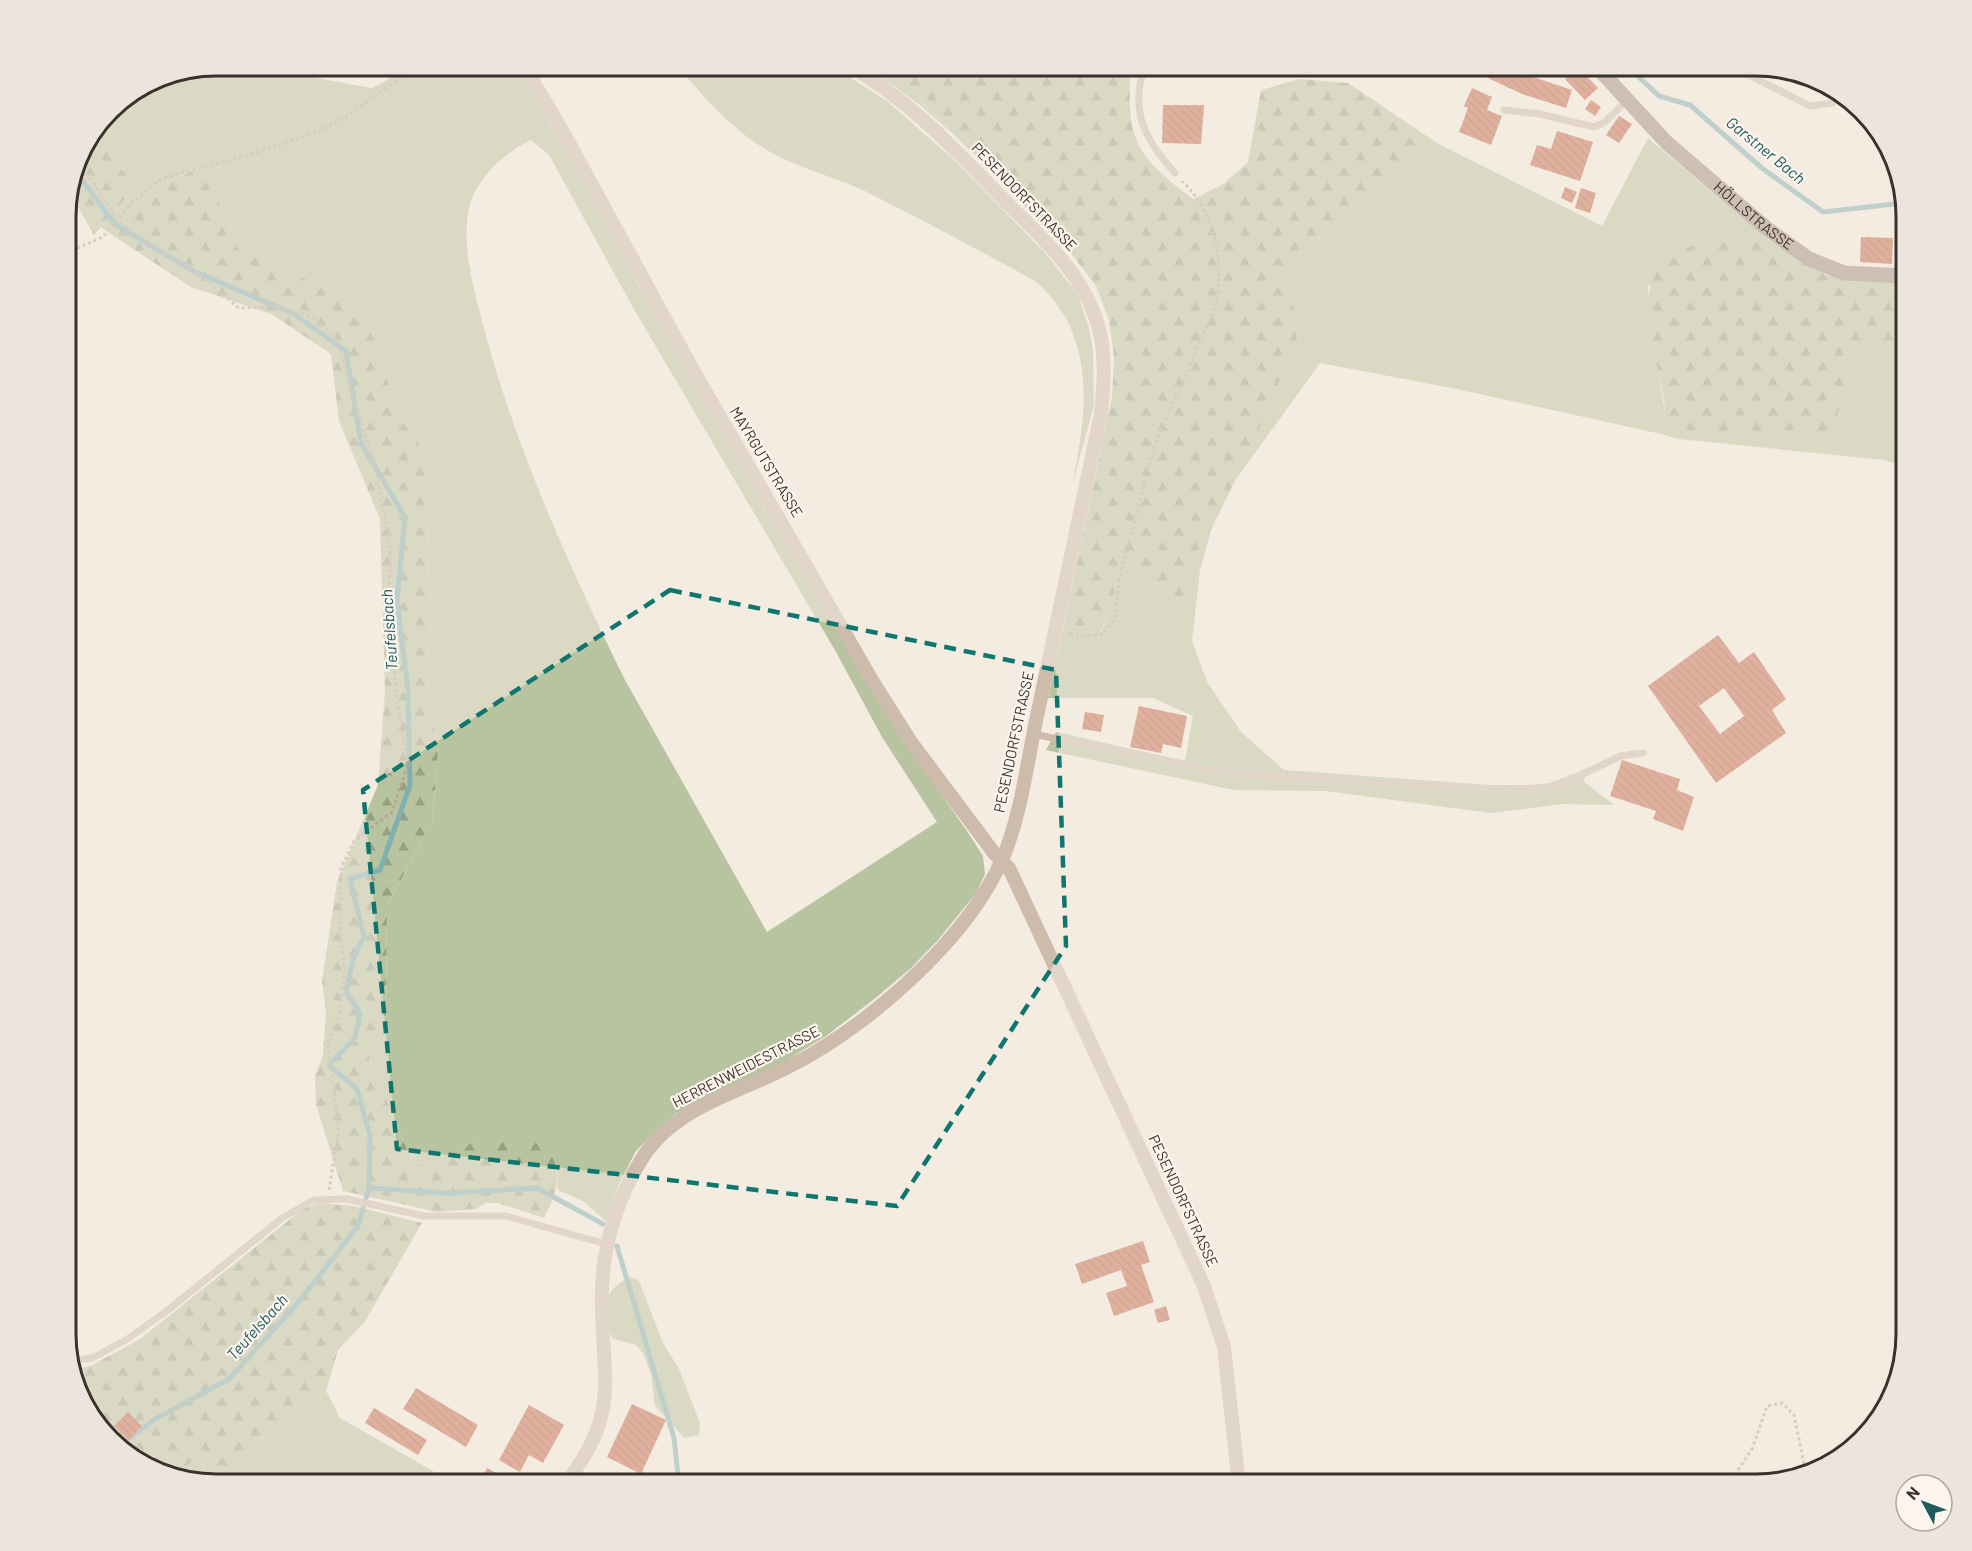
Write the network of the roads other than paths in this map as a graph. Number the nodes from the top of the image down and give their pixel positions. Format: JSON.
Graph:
{"nodes":[{"id":1,"x":1143,"y":76,"type":"edge"},
{"id":2,"x":1605,"y":76,"type":"edge"},
{"id":3,"x":1751,"y":76,"type":"edge"},
{"id":4,"x":530,"y":77,"type":"edge"},
{"id":5,"x":869,"y":77,"type":"edge"},
{"id":6,"x":1626,"y":101,"type":"junction"},
{"id":7,"x":1832,"y":103,"type":"dead end"},
{"id":8,"x":1504,"y":110,"type":"dead end"},
{"id":9,"x":1175,"y":173,"type":"road end"},
{"id":10,"x":1896,"y":276,"type":"edge"},
{"id":11,"x":1033,"y":734,"type":"junction"},
{"id":12,"x":1642,"y":753,"type":"dead end"},
{"id":13,"x":1002,"y":860,"type":"junction"},
{"id":14,"x":606,"y":1244,"type":"junction"},
{"id":15,"x":79,"y":1360,"type":"edge"},
{"id":16,"x":572,"y":1474,"type":"edge"},
{"id":17,"x":1238,"y":1474,"type":"edge"}],
"edges":[{"from":1,"to":9,"type":"lane"},
{"from":2,"to":6,"type":"street","name":"HÖLLSTRASSE"},
{"from":3,"to":7,"type":"lane"},
{"from":4,"to":13,"type":"street","name":"MAYRGUTSTRASSE"},
{"from":5,"to":11,"type":"street","name":"PESENDORFSTRASSE"},
{"from":6,"to":8,"type":"lane"},
{"from":6,"to":10,"type":"street","name":"HÖLLSTRASSE"},
{"from":11,"to":12,"type":"lane"},
{"from":11,"to":13,"type":"street","name":"PESENDORFSTRASSE"},
{"from":13,"to":14,"type":"street","name":"HERRENWEIDESTRASSE"},
{"from":13,"to":17,"type":"street","name":"PESENDORFSTRASSE"},
{"from":14,"to":15,"type":"lane"},
{"from":14,"to":16,"type":"street","name":"HERRENWEIDESTRASSE"}]}
